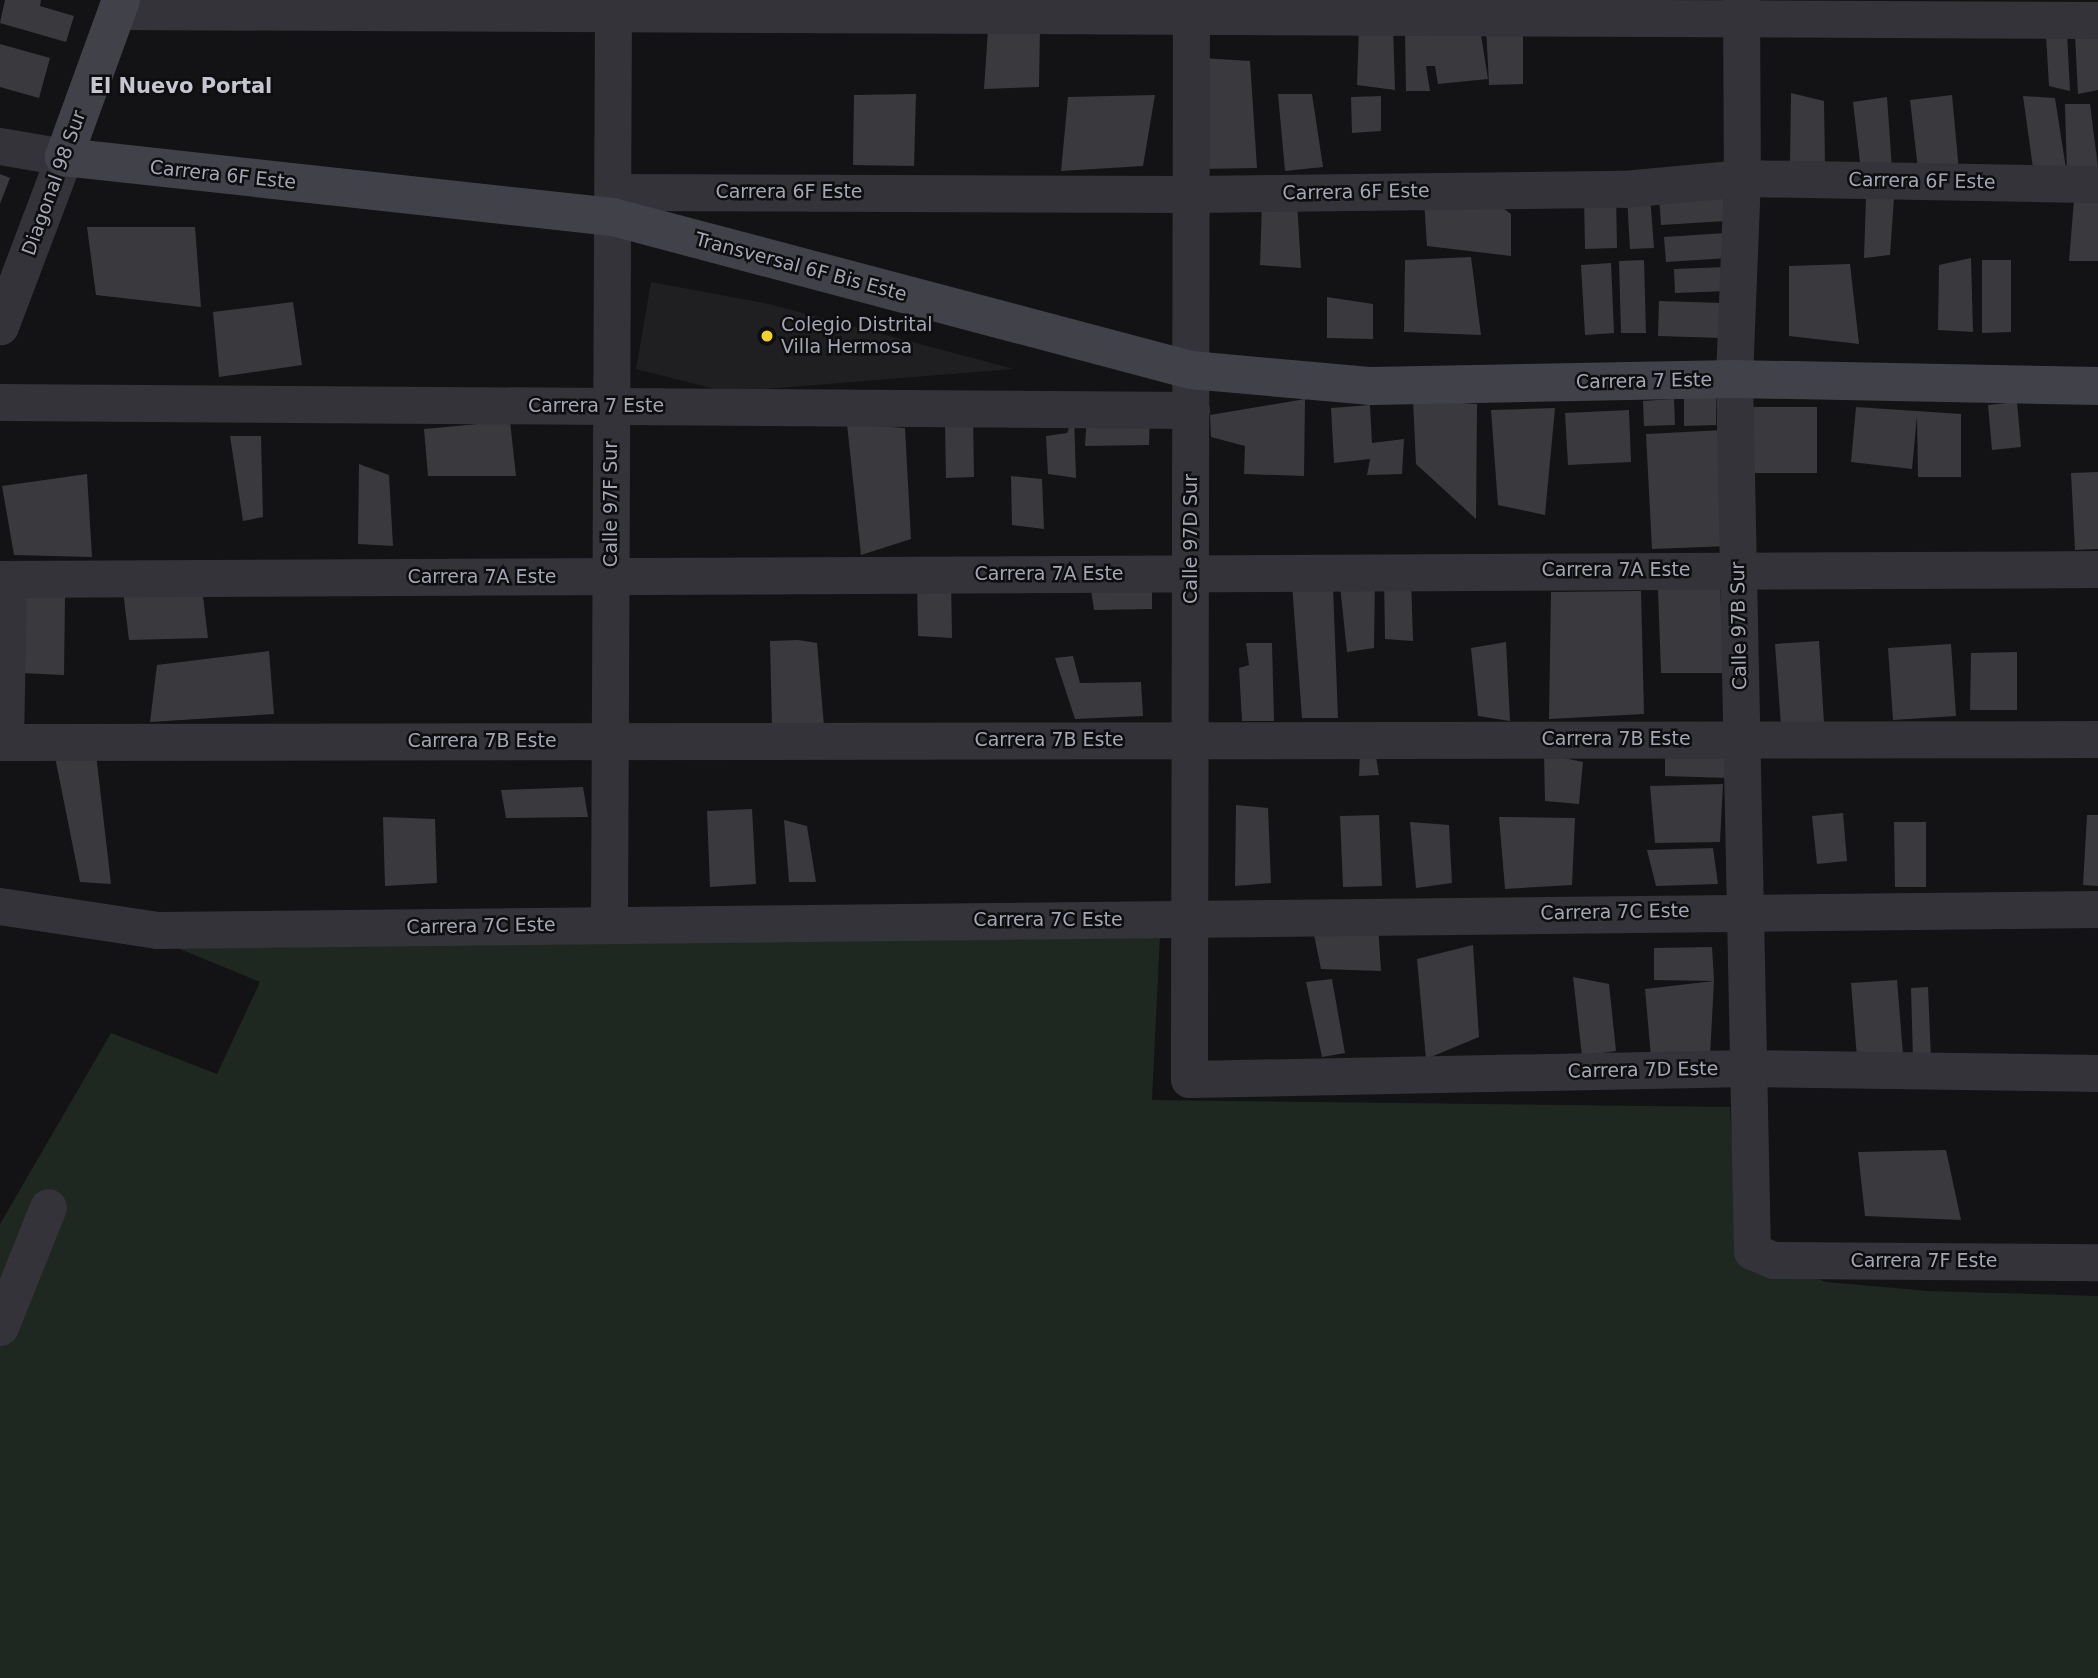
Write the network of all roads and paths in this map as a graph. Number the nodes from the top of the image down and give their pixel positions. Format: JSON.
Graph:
{"nodes":[{"id":1,"x":119,"y":5,"type":"edge"},
{"id":2,"x":613,"y":7,"type":"edge"},
{"id":3,"x":1741,"y":7,"type":"edge"},
{"id":4,"x":1191,"y":9,"type":"edge"},
{"id":5,"x":2098,"y":20,"type":"edge"},
{"id":6,"x":0,"y":146,"type":"edge"},
{"id":7,"x":64,"y":157,"type":"junction"},
{"id":8,"x":1742,"y":178,"type":"junction"},
{"id":9,"x":2098,"y":184,"type":"edge"},
{"id":10,"x":1192,"y":194,"type":"junction"},
{"id":11,"x":613,"y":204,"type":"junction"},
{"id":12,"x":0,"y":326,"type":"edge"},
{"id":13,"x":1191,"y":370,"type":"junction"},
{"id":14,"x":1734,"y":379,"type":"junction"},
{"id":15,"x":2098,"y":386,"type":"edge"},
{"id":16,"x":0,"y":402,"type":"edge"},
{"id":17,"x":612,"y":406,"type":"junction"},
{"id":18,"x":1191,"y":410,"type":"junction"},
{"id":19,"x":1738,"y":569,"type":"junction"},
{"id":20,"x":2098,"y":569,"type":"edge"},
{"id":21,"x":1191,"y":573,"type":"junction"},
{"id":22,"x":611,"y":576,"type":"junction"},
{"id":23,"x":4,"y":579,"type":"edge"},
{"id":24,"x":1741,"y":738,"type":"junction"},
{"id":25,"x":2098,"y":738,"type":"edge"},
{"id":26,"x":1190,"y":740,"type":"junction"},
{"id":27,"x":609,"y":741,"type":"junction"},
{"id":28,"x":3,"y":742,"type":"edge"},
{"id":29,"x":0,"y":906,"type":"edge"},
{"id":30,"x":2098,"y":909,"type":"edge"},
{"id":31,"x":1745,"y":910,"type":"junction"},
{"id":32,"x":1189,"y":919,"type":"junction"},
{"id":33,"x":609,"y":924,"type":"junction"},
{"id":34,"x":1748,"y":1068,"type":"junction"},
{"id":35,"x":2098,"y":1073,"type":"edge"},
{"id":36,"x":1189,"y":1079,"type":"joint"},
{"id":37,"x":48,"y":1207,"type":"dead end"},
{"id":38,"x":1752,"y":1251,"type":"joint"},
{"id":39,"x":2098,"y":1262,"type":"edge"},
{"id":40,"x":0,"y":1327,"type":"edge"}],
"edges":[{"from":1,"to":2,"type":"street"},
{"from":1,"to":7,"type":"street","name":"Diagonal 98 Sur"},
{"from":2,"to":4,"type":"street"},
{"from":2,"to":11,"type":"street","name":"Calle 97F Sur"},
{"from":3,"to":4,"type":"street"},
{"from":3,"to":5,"type":"street"},
{"from":3,"to":8,"type":"street","name":"Calle 97B Sur"},
{"from":4,"to":10,"type":"street","name":"Calle 97D Sur"},
{"from":6,"to":7,"type":"street","name":"Carrera 6F Este"},
{"from":7,"to":11,"type":"street","name":"Carrera 6F Este"},
{"from":7,"to":12,"type":"street","name":"Diagonal 98 Sur"},
{"from":8,"to":9,"type":"street","name":"Carrera 6F Este"},
{"from":8,"to":10,"type":"street","name":"Carrera 6F Este"},
{"from":8,"to":14,"type":"street","name":"Calle 97B Sur"},
{"from":10,"to":11,"type":"street","name":"Carrera 6F Este"},
{"from":10,"to":13,"type":"street","name":"Calle 97D Sur"},
{"from":11,"to":13,"type":"street","name":"Transversal 6F Bis Este"},
{"from":11,"to":17,"type":"street","name":"Calle 97F Sur"},
{"from":13,"to":14,"type":"street","name":"Carrera 7 Este"},
{"from":13,"to":18,"type":"street","name":"Calle 97D Sur"},
{"from":14,"to":15,"type":"street","name":"Carrera 7 Este"},
{"from":14,"to":19,"type":"street","name":"Calle 97B Sur"},
{"from":16,"to":17,"type":"street","name":"Carrera 7 Este"},
{"from":17,"to":18,"type":"street","name":"Carrera 7 Este"},
{"from":17,"to":22,"type":"street","name":"Calle 97F Sur"},
{"from":18,"to":21,"type":"street","name":"Calle 97D Sur"},
{"from":19,"to":20,"type":"street","name":"Carrera 7A Este"},
{"from":19,"to":21,"type":"street","name":"Carrera 7A Este"},
{"from":19,"to":24,"type":"street","name":"Calle 97B Sur"},
{"from":21,"to":22,"type":"street","name":"Carrera 7A Este"},
{"from":21,"to":26,"type":"street","name":"Calle 97D Sur"},
{"from":22,"to":23,"type":"street","name":"Carrera 7A Este"},
{"from":22,"to":27,"type":"street","name":"Calle 97F Sur"},
{"from":23,"to":28,"type":"street"},
{"from":24,"to":25,"type":"street","name":"Carrera 7B Este"},
{"from":24,"to":26,"type":"street","name":"Carrera 7B Este"},
{"from":24,"to":31,"type":"street","name":"Calle 97B Sur"},
{"from":26,"to":27,"type":"street","name":"Carrera 7B Este"},
{"from":26,"to":32,"type":"street","name":"Calle 97D Sur"},
{"from":27,"to":28,"type":"street","name":"Carrera 7B Este"},
{"from":27,"to":33,"type":"street","name":"Calle 97F Sur"},
{"from":29,"to":33,"type":"street","name":"Carrera 7C Este"},
{"from":30,"to":31,"type":"street","name":"Carrera 7C Este"},
{"from":31,"to":32,"type":"street","name":"Carrera 7C Este"},
{"from":31,"to":34,"type":"street","name":"Calle 97B Sur"},
{"from":32,"to":33,"type":"street","name":"Carrera 7C Este"},
{"from":32,"to":36,"type":"street","name":"Calle 97D Sur"},
{"from":34,"to":35,"type":"street","name":"Carrera 7D Este"},
{"from":34,"to":36,"type":"street","name":"Carrera 7D Este"},
{"from":34,"to":38,"type":"street","name":"Calle 97B Sur"},
{"from":37,"to":40,"type":"street"},
{"from":38,"to":39,"type":"street","name":"Carrera 7F Este"}]}
